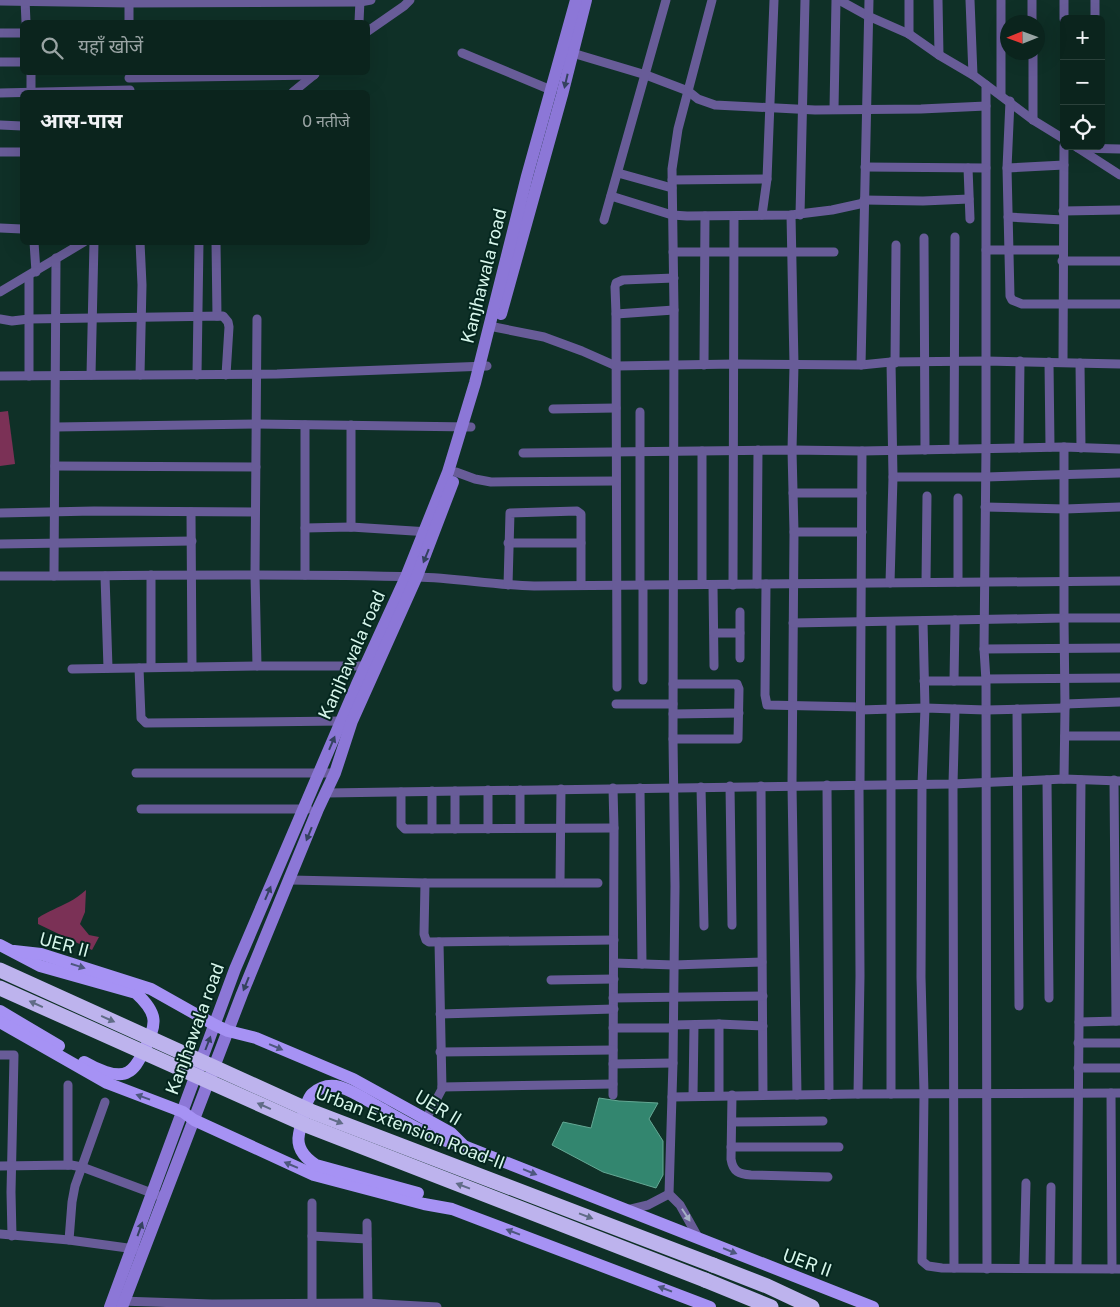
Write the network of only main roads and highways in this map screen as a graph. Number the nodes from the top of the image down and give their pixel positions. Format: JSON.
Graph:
{"nodes":[{"id":1,"x":576,"y":0,"type":"edge"},
{"id":2,"x":586,"y":0,"type":"edge"},
{"id":3,"x":567,"y":51,"type":"junction"},
{"id":4,"x":493,"y":328,"type":"junction"},
{"id":5,"x":466,"y":427,"type":"junction"},
{"id":6,"x":430,"y":532,"type":"junction"},
{"id":7,"x":347,"y":721,"type":"junction"},
{"id":8,"x":0,"y":945,"type":"edge"},
{"id":9,"x":14,"y":951,"type":"junction"},
{"id":10,"x":0,"y":970,"type":"edge"},
{"id":11,"x":0,"y":988,"type":"edge"},
{"id":12,"x":0,"y":1011,"type":"edge"},
{"id":13,"x":0,"y":1022,"type":"edge"},
{"id":14,"x":215,"y":1026,"type":"junction"},
{"id":15,"x":228,"y":1031,"type":"junction"},
{"id":16,"x":183,"y":1112,"type":"junction"},
{"id":17,"x":194,"y":1120,"type":"junction"},
{"id":18,"x":464,"y":1146,"type":"junction"},
{"id":19,"x":158,"y":1196,"type":"junction"},
{"id":20,"x":452,"y":1209,"type":"junction"},
{"id":21,"x":117,"y":1304,"type":"edge"},
{"id":22,"x":710,"y":1307,"type":"edge"},
{"id":23,"x":771,"y":1307,"type":"edge"},
{"id":24,"x":812,"y":1307,"type":"edge"},
{"id":25,"x":873,"y":1307,"type":"edge"}],
"edges":[{"from":1,"to":3,"type":"main road","name":"Kanjhawala road"},
{"from":2,"to":3,"type":"main road","name":"Kanjhawala road"},
{"from":3,"to":4,"type":"main road","name":"Kanjhawala road"},
{"from":3,"to":4,"type":"main road","name":"Kanjhawala road","one_way":true},
{"from":4,"to":5,"type":"main road","name":"Kanjhawala road"},
{"from":5,"to":6,"type":"main road","name":"Kanjhawala road"},
{"from":5,"to":6,"type":"main road","name":"Kanjhawala road"},
{"from":6,"to":7,"type":"main road","name":"Kanjhawala road"},
{"from":14,"to":7,"type":"main road","name":"Kanjhawala road","one_way":true},
{"from":7,"to":15,"type":"main road","name":"Kanjhawala road","one_way":true},
{"from":8,"to":9,"type":"main road"},
{"from":9,"to":12,"type":"main road"},
{"from":9,"to":14,"type":"main road","name":"UER II","one_way":true},
{"from":10,"to":24,"type":"highway","name":"Urban Extension Road-II","one_way":true,"bridge":true},
{"from":23,"to":11,"type":"highway","name":"Urban Extension Road-II","one_way":true,"bridge":true},
{"from":16,"to":13,"type":"main road","one_way":true},
{"from":14,"to":15,"type":"main road","name":"UER II"},
{"from":16,"to":14,"type":"main road","name":"Kanjhawala road","one_way":true},
{"from":15,"to":17,"type":"main road","name":"Kanjhawala road"},
{"from":15,"to":18,"type":"main road","name":"UER II","one_way":true},
{"from":16,"to":17,"type":"main road"},
{"from":16,"to":19,"type":"main road","name":"Kanjhawala road"},
{"from":17,"to":19,"type":"main road","name":"Kanjhawala road"},
{"from":20,"to":17,"type":"main road","one_way":true},
{"from":18,"to":20,"type":"main road"},
{"from":18,"to":25,"type":"main road","name":"UER II","one_way":true},
{"from":19,"to":21,"type":"main road","name":"Kanjhawala road"},
{"from":22,"to":20,"type":"main road","one_way":true}]}
